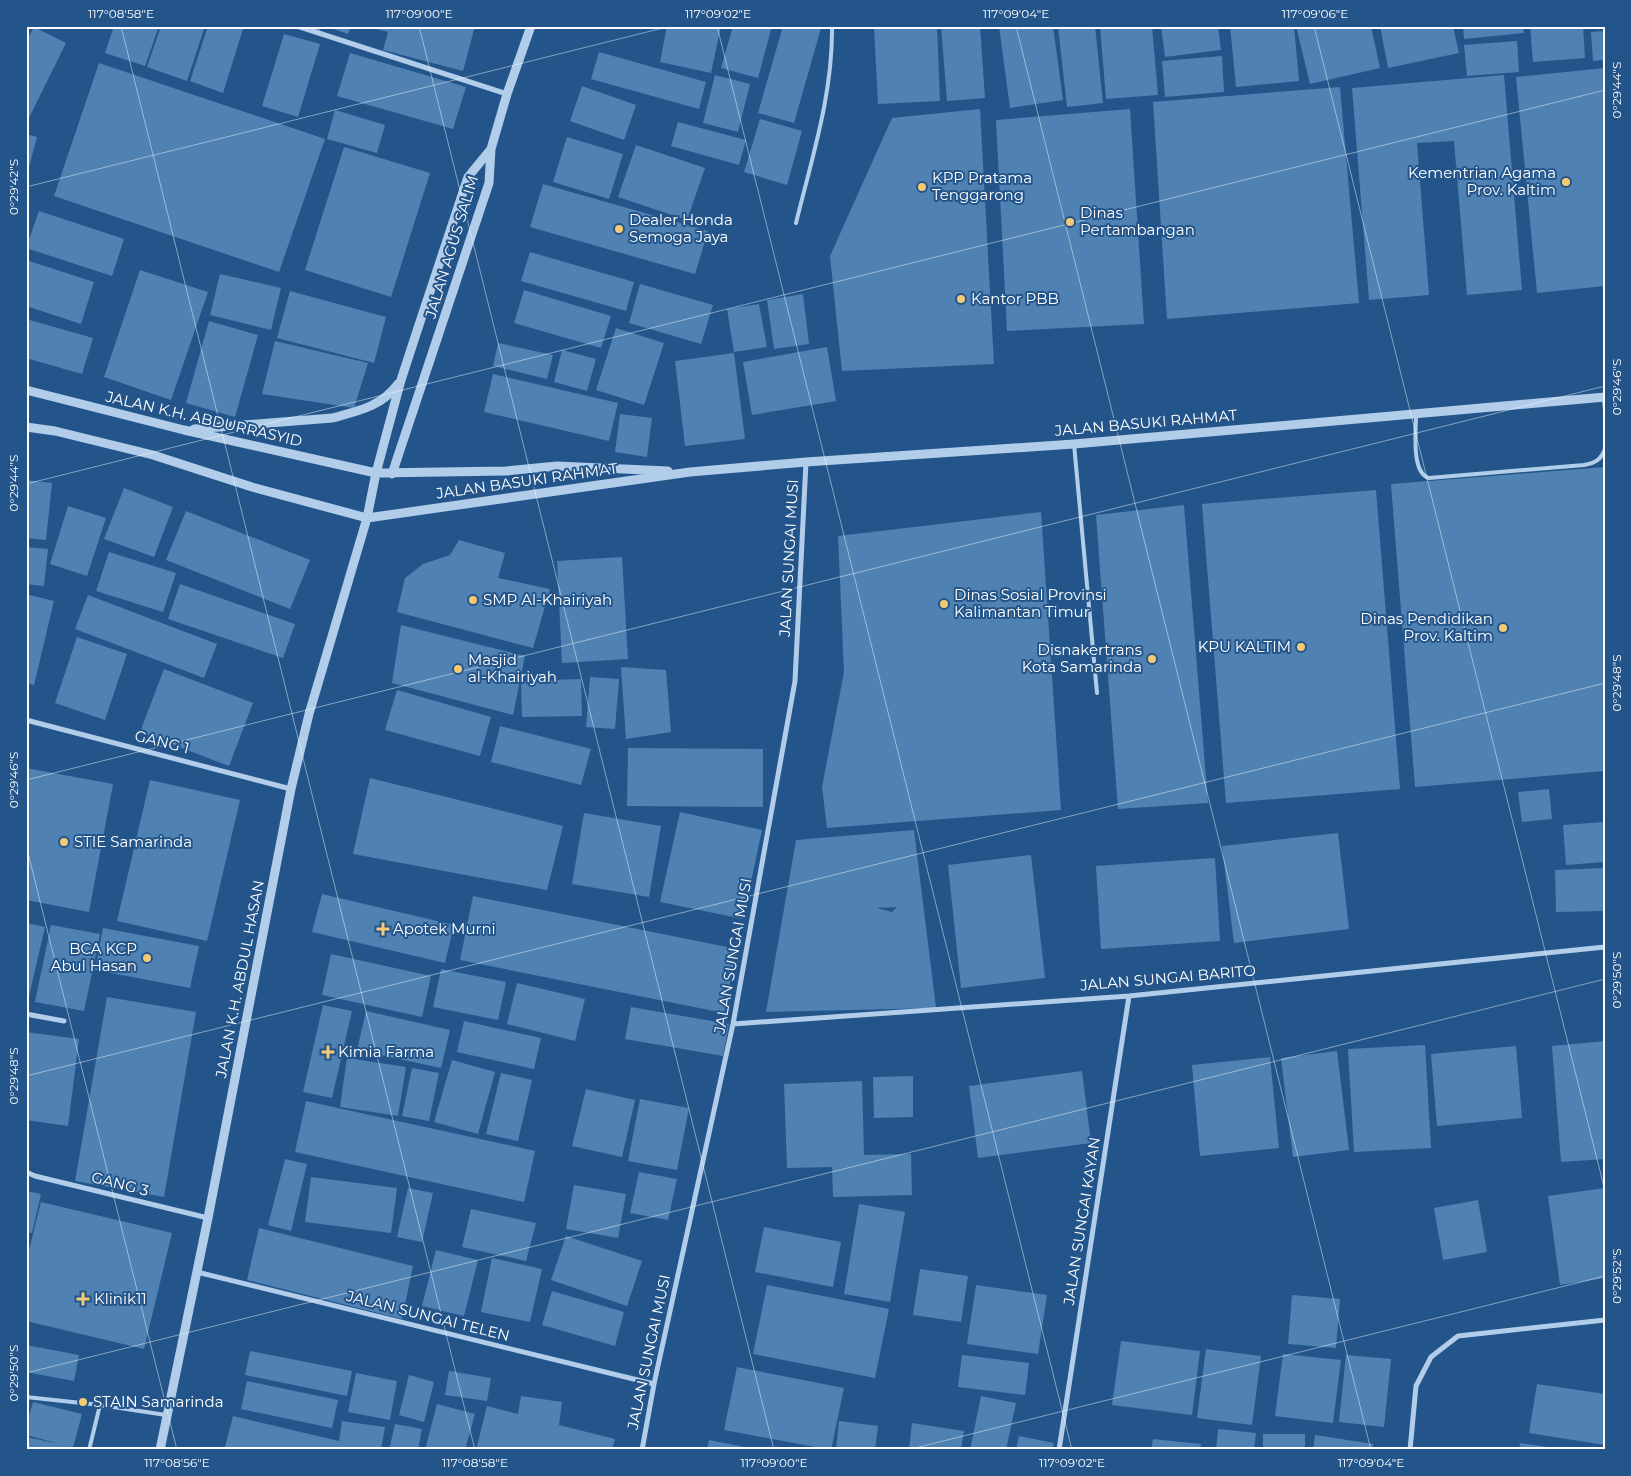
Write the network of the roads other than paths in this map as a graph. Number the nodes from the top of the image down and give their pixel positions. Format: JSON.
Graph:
{"nodes":[{"id":1,"x":297,"y":26,"type":"edge"},
{"id":2,"x":531,"y":26,"type":"edge"},
{"id":3,"x":832,"y":26,"type":"edge"},
{"id":4,"x":507,"y":94,"type":"junction"},
{"id":5,"x":490,"y":149,"type":"junction"},
{"id":6,"x":796,"y":223,"type":"dead end"},
{"id":7,"x":401,"y":380,"type":"junction"},
{"id":8,"x":26,"y":390,"type":"edge"},
{"id":9,"x":1604,"y":397,"type":"edge"},
{"id":10,"x":1605,"y":410,"type":"edge"},
{"id":11,"x":1416,"y":413,"type":"junction"},
{"id":12,"x":26,"y":427,"type":"edge"},
{"id":13,"x":184,"y":430,"type":"junction"},
{"id":14,"x":1074,"y":444,"type":"junction"},
{"id":15,"x":1605,"y":449,"type":"edge"},
{"id":16,"x":806,"y":462,"type":"junction"},
{"id":17,"x":690,"y":472,"type":"junction"},
{"id":18,"x":376,"y":473,"type":"junction"},
{"id":19,"x":392,"y":474,"type":"junction"},
{"id":20,"x":368,"y":518,"type":"junction"},
{"id":21,"x":1097,"y":693,"type":"dead end"},
{"id":22,"x":26,"y":720,"type":"edge"},
{"id":23,"x":291,"y":789,"type":"junction"},
{"id":24,"x":1605,"y":948,"type":"edge"},
{"id":25,"x":1129,"y":996,"type":"junction"},
{"id":26,"x":26,"y":1014,"type":"edge"},
{"id":27,"x":64,"y":1021,"type":"dead end"},
{"id":28,"x":733,"y":1024,"type":"junction"},
{"id":29,"x":26,"y":1172,"type":"edge"},
{"id":30,"x":208,"y":1218,"type":"junction"},
{"id":31,"x":197,"y":1272,"type":"junction"},
{"id":32,"x":1605,"y":1320,"type":"edge"},
{"id":33,"x":654,"y":1384,"type":"junction"},
{"id":34,"x":26,"y":1397,"type":"edge"},
{"id":35,"x":100,"y":1405,"type":"junction"},
{"id":36,"x":166,"y":1415,"type":"junction"},
{"id":37,"x":89,"y":1450,"type":"edge"},
{"id":38,"x":160,"y":1450,"type":"edge"},
{"id":39,"x":642,"y":1450,"type":"edge"},
{"id":40,"x":1059,"y":1450,"type":"edge"},
{"id":41,"x":1410,"y":1450,"type":"edge"}],
"edges":[{"from":1,"to":4,"type":"street"},
{"from":2,"to":4,"type":"street","name":"JALAN AGUS SALIM"},
{"from":3,"to":6,"type":"lane"},
{"from":4,"to":5,"type":"street","name":"JALAN AGUS SALIM"},
{"from":5,"to":7,"type":"street"},
{"from":5,"to":19,"type":"street","name":"JALAN AGUS SALIM"},
{"from":7,"to":13,"type":"street"},
{"from":7,"to":18,"type":"street"},
{"from":8,"to":13,"type":"street","name":"JALAN K.H. ABDURRASYID"},
{"from":9,"to":10,"type":"lane"},
{"from":9,"to":11,"type":"street","name":"JALAN BASUKI RAHMAT"},
{"from":11,"to":14,"type":"street","name":"JALAN BASUKI RAHMAT"},
{"from":11,"to":15,"type":"lane"},
{"from":12,"to":20,"type":"street"},
{"from":13,"to":18,"type":"street","name":"JALAN K.H. ABDURRASYID"},
{"from":14,"to":16,"type":"street","name":"JALAN BASUKI RAHMAT"},
{"from":14,"to":21,"type":"lane"},
{"from":16,"to":17,"type":"street","name":"JALAN BASUKI RAHMAT"},
{"from":16,"to":28,"type":"street","name":"JALAN SUNGAI MUSI"},
{"from":17,"to":19,"type":"street","name":"JALAN BASUKI RAHMAT"},
{"from":17,"to":20,"type":"street","name":"JALAN BASUKI RAHMAT"},
{"from":18,"to":19,"type":"street","name":"JALAN BASUKI RAHMAT"},
{"from":18,"to":20,"type":"street"},
{"from":20,"to":23,"type":"street","name":"JALAN K.H. ABDUL HASAN"},
{"from":22,"to":23,"type":"street","name":"GANG 1"},
{"from":23,"to":30,"type":"street","name":"JALAN K.H. ABDUL HASAN"},
{"from":24,"to":25,"type":"street","name":"JALAN SUNGAI BARITO"},
{"from":25,"to":28,"type":"street","name":"JALAN SUNGAI BARITO"},
{"from":25,"to":40,"type":"street","name":"JALAN SUNGAI KAYAN"},
{"from":26,"to":27,"type":"street"},
{"from":28,"to":33,"type":"street","name":"JALAN SUNGAI MUSI"},
{"from":29,"to":30,"type":"street","name":"GANG 3"},
{"from":30,"to":31,"type":"street","name":"JALAN K.H. ABDUL HASAN"},
{"from":31,"to":33,"type":"street","name":"JALAN SUNGAI TELEN"},
{"from":31,"to":36,"type":"street","name":"JALAN K.H. ABDUL HASAN"},
{"from":32,"to":41,"type":"street"},
{"from":33,"to":39,"type":"street","name":"JALAN SUNGAI MUSI"},
{"from":34,"to":35,"type":"lane"},
{"from":35,"to":36,"type":"lane"},
{"from":35,"to":37,"type":"lane"},
{"from":36,"to":38,"type":"street","name":"JALAN K.H. ABDUL HASAN"}]}
